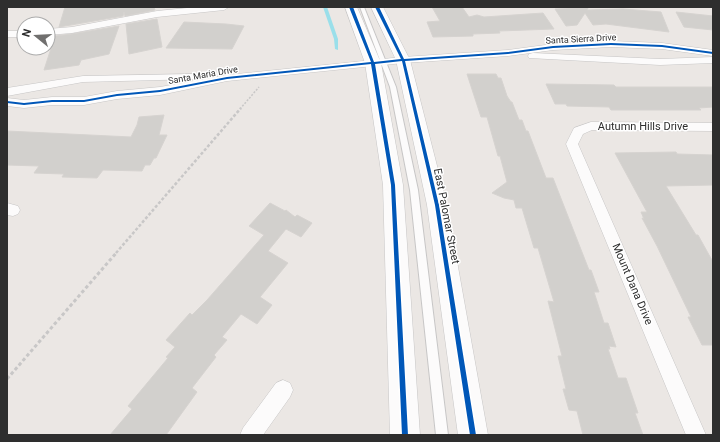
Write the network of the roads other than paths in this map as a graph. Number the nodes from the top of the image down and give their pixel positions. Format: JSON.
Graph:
{"nodes":[{"id":1,"x":224,"y":7,"type":"edge"},
{"id":2,"x":351,"y":7,"type":"edge"},
{"id":3,"x":362,"y":7,"type":"edge"},
{"id":4,"x":377,"y":7,"type":"edge"},
{"id":5,"x":56,"y":31,"type":"edge"},
{"id":6,"x":508,"y":53,"type":"junction"},
{"id":7,"x":713,"y":53,"type":"edge"},
{"id":8,"x":403,"y":60,"type":"junction"},
{"id":9,"x":713,"y":60,"type":"edge"},
{"id":10,"x":379,"y":63,"type":"junction"},
{"id":11,"x":227,"y":78,"type":"junction"},
{"id":12,"x":7,"y":92,"type":"edge"},
{"id":13,"x":7,"y":102,"type":"edge"},
{"id":14,"x":713,"y":127,"type":"edge"},
{"id":15,"x":576,"y":135,"type":"joint"},
{"id":16,"x":283,"y":390,"type":"dead end"},
{"id":17,"x":250,"y":435,"type":"edge"},
{"id":18,"x":404,"y":435,"type":"edge"},
{"id":19,"x":442,"y":435,"type":"edge"},
{"id":20,"x":473,"y":435,"type":"edge"},
{"id":21,"x":696,"y":435,"type":"edge"}],
"edges":[{"from":1,"to":5,"type":"street"},
{"from":2,"to":10,"type":"main road"},
{"from":3,"to":10,"type":"lane"},
{"from":4,"to":8,"type":"main road","name":"East Palomar Street"},
{"from":6,"to":7,"type":"street","name":"Santa Sierra Drive"},
{"from":6,"to":8,"type":"street","name":"Santa Sierra Drive"},
{"from":6,"to":9,"type":"street","name":"Santa Sierra Drive"},
{"from":8,"to":10,"type":"street","name":"Santa Maria Drive"},
{"from":8,"to":20,"type":"main road","name":"East Palomar Street"},
{"from":10,"to":11,"type":"street","name":"Santa Maria Drive"},
{"from":10,"to":18,"type":"main road"},
{"from":10,"to":19,"type":"lane"},
{"from":11,"to":12,"type":"street","name":"Santa Maria Drive"},
{"from":11,"to":13,"type":"street","name":"Santa Maria Drive"},
{"from":14,"to":15,"type":"street","name":"Autumn Hills Drive"},
{"from":15,"to":21,"type":"street","name":"Mount Dana Drive"},
{"from":16,"to":17,"type":"street"}]}
